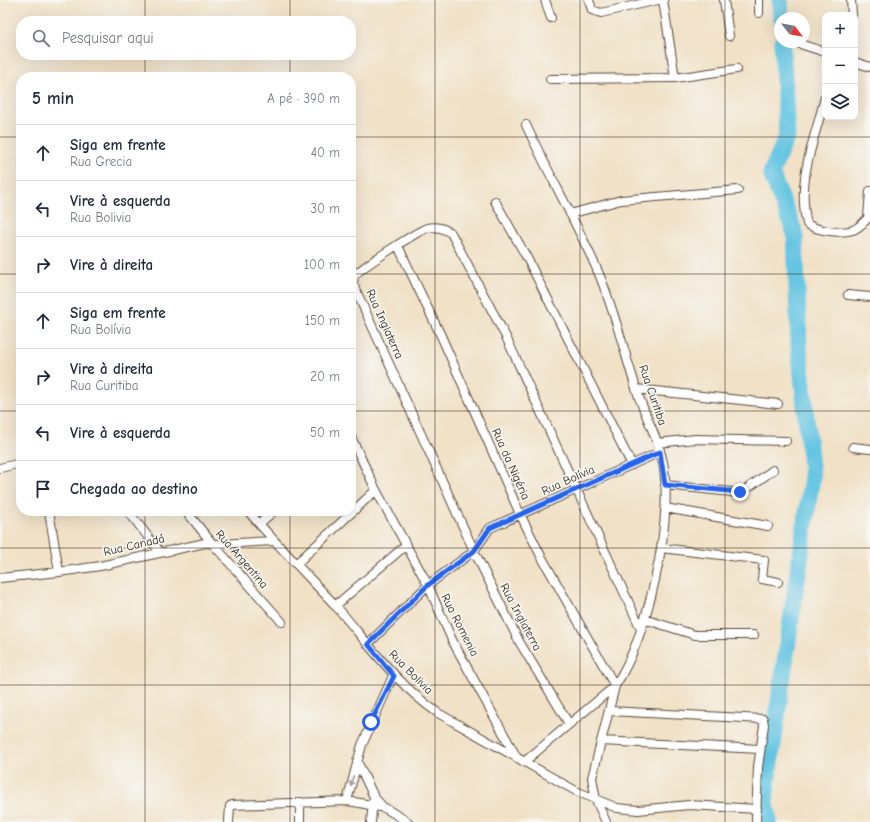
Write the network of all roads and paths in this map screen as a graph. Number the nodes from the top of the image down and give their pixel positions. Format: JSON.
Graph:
{"nodes":[{"id":1,"x":545,"y":0,"type":"edge"},
{"id":2,"x":589,"y":0,"type":"edge"},
{"id":3,"x":658,"y":0,"type":"edge"},
{"id":4,"x":663,"y":0,"type":"edge"},
{"id":5,"x":724,"y":0,"type":"edge"},
{"id":6,"x":759,"y":0,"type":"edge"},
{"id":7,"x":851,"y":0,"type":"edge"},
{"id":8,"x":852,"y":12,"type":"edge"},
{"id":9,"x":759,"y":13,"type":"dead end"},
{"id":10,"x":551,"y":18,"type":"dead end"},
{"id":11,"x":729,"y":36,"type":"dead end"},
{"id":12,"x":810,"y":47,"type":"edge"},
{"id":13,"x":822,"y":51,"type":"edge"},
{"id":14,"x":858,"y":63,"type":"edge"},
{"id":15,"x":870,"y":67,"type":"edge"},
{"id":16,"x":737,"y":69,"type":"dead end"},
{"id":17,"x":675,"y":78,"type":"junction"},
{"id":18,"x":550,"y":79,"type":"dead end"},
{"id":19,"x":822,"y":109,"type":"edge"},
{"id":20,"x":526,"y":125,"type":"dead end"},
{"id":21,"x":738,"y":190,"type":"dead end"},
{"id":22,"x":870,"y":191,"type":"edge"},
{"id":23,"x":495,"y":201,"type":"dead end"},
{"id":24,"x":570,"y":214,"type":"junction"},
{"id":25,"x":398,"y":246,"type":"junction"},
{"id":26,"x":356,"y":274,"type":"edge"},
{"id":27,"x":356,"y":291,"type":"edge"},
{"id":28,"x":848,"y":295,"type":"dead end"},
{"id":29,"x":870,"y":297,"type":"edge"},
{"id":30,"x":636,"y":389,"type":"junction"},
{"id":31,"x":778,"y":404,"type":"dead end"},
{"id":32,"x":786,"y":441,"type":"dead end"},
{"id":33,"x":657,"y":444,"type":"junction"},
{"id":34,"x":853,"y":447,"type":"dead end"},
{"id":35,"x":356,"y":449,"type":"edge"},
{"id":36,"x":870,"y":449,"type":"edge"},
{"id":37,"x":660,"y":452,"type":"junction"},
{"id":38,"x":16,"y":463,"type":"edge"},
{"id":39,"x":632,"y":465,"type":"junction"},
{"id":40,"x":0,"y":468,"type":"edge"},
{"id":41,"x":773,"y":470,"type":"dead end"},
{"id":42,"x":665,"y":485,"type":"junction"},
{"id":43,"x":577,"y":489,"type":"junction"},
{"id":44,"x":376,"y":490,"type":"junction"},
{"id":45,"x":356,"y":508,"type":"edge"},
{"id":46,"x":665,"y":508,"type":"junction"},
{"id":47,"x":520,"y":514,"type":"junction"},
{"id":48,"x":50,"y":516,"type":"edge"},
{"id":49,"x":132,"y":516,"type":"edge"},
{"id":50,"x":190,"y":516,"type":"edge"},
{"id":51,"x":252,"y":516,"type":"edge"},
{"id":52,"x":268,"y":516,"type":"edge"},
{"id":53,"x":348,"y":516,"type":"edge"},
{"id":54,"x":259,"y":524,"type":"junction"},
{"id":55,"x":768,"y":526,"type":"dead end"},
{"id":56,"x":274,"y":541,"type":"junction"},
{"id":57,"x":212,"y":543,"type":"junction"},
{"id":58,"x":405,"y":546,"type":"junction"},
{"id":59,"x":661,"y":548,"type":"junction"},
{"id":60,"x":474,"y":551,"type":"junction"},
{"id":61,"x":160,"y":552,"type":"junction"},
{"id":62,"x":296,"y":564,"type":"junction"},
{"id":63,"x":59,"y":572,"type":"junction"},
{"id":64,"x":0,"y":578,"type":"edge"},
{"id":65,"x":778,"y":582,"type":"dead end"},
{"id":66,"x":428,"y":585,"type":"junction"},
{"id":67,"x":335,"y":606,"type":"junction"},
{"id":68,"x":644,"y":619,"type":"junction"},
{"id":69,"x":282,"y":622,"type":"dead end"},
{"id":70,"x":641,"y":629,"type":"junction"},
{"id":71,"x":754,"y":635,"type":"dead end"},
{"id":72,"x":368,"y":644,"type":"junction"},
{"id":73,"x":394,"y":676,"type":"junction"},
{"id":74,"x":615,"y":686,"type":"junction"},
{"id":75,"x":609,"y":711,"type":"junction"},
{"id":76,"x":569,"y":724,"type":"junction"},
{"id":77,"x":601,"y":741,"type":"junction"},
{"id":78,"x":760,"y":748,"type":"junction"},
{"id":79,"x":520,"y":760,"type":"junction"},
{"id":80,"x":357,"y":762,"type":"junction"},
{"id":81,"x":596,"y":800,"type":"junction"},
{"id":82,"x":347,"y":801,"type":"junction"},
{"id":83,"x":373,"y":801,"type":"junction"},
{"id":84,"x":300,"y":802,"type":"junction"},
{"id":85,"x":757,"y":809,"type":"junction"},
{"id":86,"x":229,"y":822,"type":"edge"},
{"id":87,"x":300,"y":822,"type":"edge"},
{"id":88,"x":372,"y":822,"type":"edge"},
{"id":89,"x":408,"y":822,"type":"edge"},
{"id":90,"x":606,"y":822,"type":"edge"},
{"id":91,"x":756,"y":822,"type":"edge"}],
"edges":[{"from":1,"to":10,"type":"street"},
{"from":2,"to":3,"type":"street"},
{"from":4,"to":17,"type":"street"},
{"from":5,"to":11,"type":"street"},
{"from":6,"to":9,"type":"street"},
{"from":7,"to":8,"type":"street"},
{"from":12,"to":13,"type":"street"},
{"from":14,"to":15,"type":"street"},
{"from":16,"to":17,"type":"street"},
{"from":17,"to":18,"type":"street"},
{"from":19,"to":22,"type":"street"},
{"from":20,"to":24,"type":"street","name":"Rua Curitiba"},
{"from":21,"to":24,"type":"street"},
{"from":23,"to":39,"type":"street"},
{"from":24,"to":30,"type":"street","name":"Rua Curitiba"},
{"from":25,"to":26,"type":"street","name":"Rua Inglaterra"},
{"from":25,"to":43,"type":"street","name":"Rua Inglaterra"},
{"from":25,"to":47,"type":"street","name":"Rua da Nigéria"},
{"from":27,"to":60,"type":"street","name":"Rua Inglaterra"},
{"from":28,"to":29,"type":"street"},
{"from":30,"to":31,"type":"street"},
{"from":30,"to":33,"type":"street","name":"Rua Curitiba"},
{"from":32,"to":33,"type":"street"},
{"from":33,"to":37,"type":"street","name":"Rua Curitiba"},
{"from":34,"to":36,"type":"street"},
{"from":35,"to":44,"type":"street","name":"Rua Romenia"},
{"from":37,"to":39,"type":"street","name":"Rua Bolívia"},
{"from":37,"to":42,"type":"street","name":"Rua Curitiba"},
{"from":38,"to":40,"type":"street"},
{"from":39,"to":43,"type":"street","name":"Rua Bolívia"},
{"from":41,"to":42,"type":"street"},
{"from":42,"to":46,"type":"street","name":"Rua Curitiba"},
{"from":43,"to":47,"type":"street","name":"Rua Bolívia"},
{"from":43,"to":70,"type":"street","name":"Rua Inglaterra"},
{"from":44,"to":45,"type":"street"},
{"from":44,"to":58,"type":"street","name":"Rua Romenia"},
{"from":46,"to":55,"type":"street"},
{"from":46,"to":59,"type":"street","name":"Rua Curitiba"},
{"from":47,"to":60,"type":"street","name":"Rua Bolívia"},
{"from":47,"to":74,"type":"street","name":"Rua da Nigéria"},
{"from":48,"to":63,"type":"street"},
{"from":49,"to":61,"type":"street"},
{"from":50,"to":57,"type":"street","name":"Rua Argentina"},
{"from":51,"to":54,"type":"street","name":"Rua Bolivia"},
{"from":52,"to":54,"type":"street"},
{"from":53,"to":62,"type":"street"},
{"from":54,"to":56,"type":"street","name":"Rua Bolivia"},
{"from":56,"to":57,"type":"street","name":"Rua Canadá"},
{"from":56,"to":62,"type":"street","name":"Rua Bolivia"},
{"from":57,"to":61,"type":"street","name":"Rua Canadá"},
{"from":57,"to":69,"type":"street","name":"Rua Argentina"},
{"from":58,"to":66,"type":"street","name":"Rua Romenia"},
{"from":58,"to":67,"type":"street"},
{"from":59,"to":65,"type":"street"},
{"from":59,"to":68,"type":"street","name":"Rua Curitiba"},
{"from":60,"to":66,"type":"street","name":"Rua Bolívia"},
{"from":60,"to":76,"type":"street","name":"Rua Inglaterra"},
{"from":61,"to":63,"type":"street","name":"Rua Canadá"},
{"from":62,"to":67,"type":"street","name":"Rua Bolivia"},
{"from":63,"to":64,"type":"street","name":"Rua Canadá"},
{"from":66,"to":72,"type":"street","name":"Rua Bolívia"},
{"from":66,"to":79,"type":"street","name":"Rua Romenia"},
{"from":67,"to":72,"type":"street","name":"Rua Bolivia"},
{"from":68,"to":70,"type":"street","name":"Rua Curitiba"},
{"from":68,"to":71,"type":"street"},
{"from":70,"to":74,"type":"street","name":"Rua Curitiba"},
{"from":72,"to":73,"type":"street","name":"Rua Bolivia"},
{"from":73,"to":79,"type":"street","name":"Rua Bolivia"},
{"from":73,"to":80,"type":"street"},
{"from":74,"to":75,"type":"street"},
{"from":74,"to":76,"type":"street"},
{"from":75,"to":77,"type":"street"},
{"from":75,"to":78,"type":"street"},
{"from":76,"to":79,"type":"street"},
{"from":77,"to":78,"type":"street"},
{"from":77,"to":81,"type":"street"},
{"from":78,"to":85,"type":"street"},
{"from":79,"to":81,"type":"street","name":"Rua Bolivia"},
{"from":80,"to":82,"type":"street","one_way":true},
{"from":80,"to":83,"type":"street"},
{"from":81,"to":85,"type":"street","name":"Rua Bolivia"},
{"from":81,"to":90,"type":"street"},
{"from":82,"to":83,"type":"street"},
{"from":82,"to":84,"type":"street"},
{"from":83,"to":88,"type":"street"},
{"from":83,"to":89,"type":"street"},
{"from":84,"to":86,"type":"street"},
{"from":84,"to":87,"type":"street"},
{"from":85,"to":91,"type":"street"}]}
